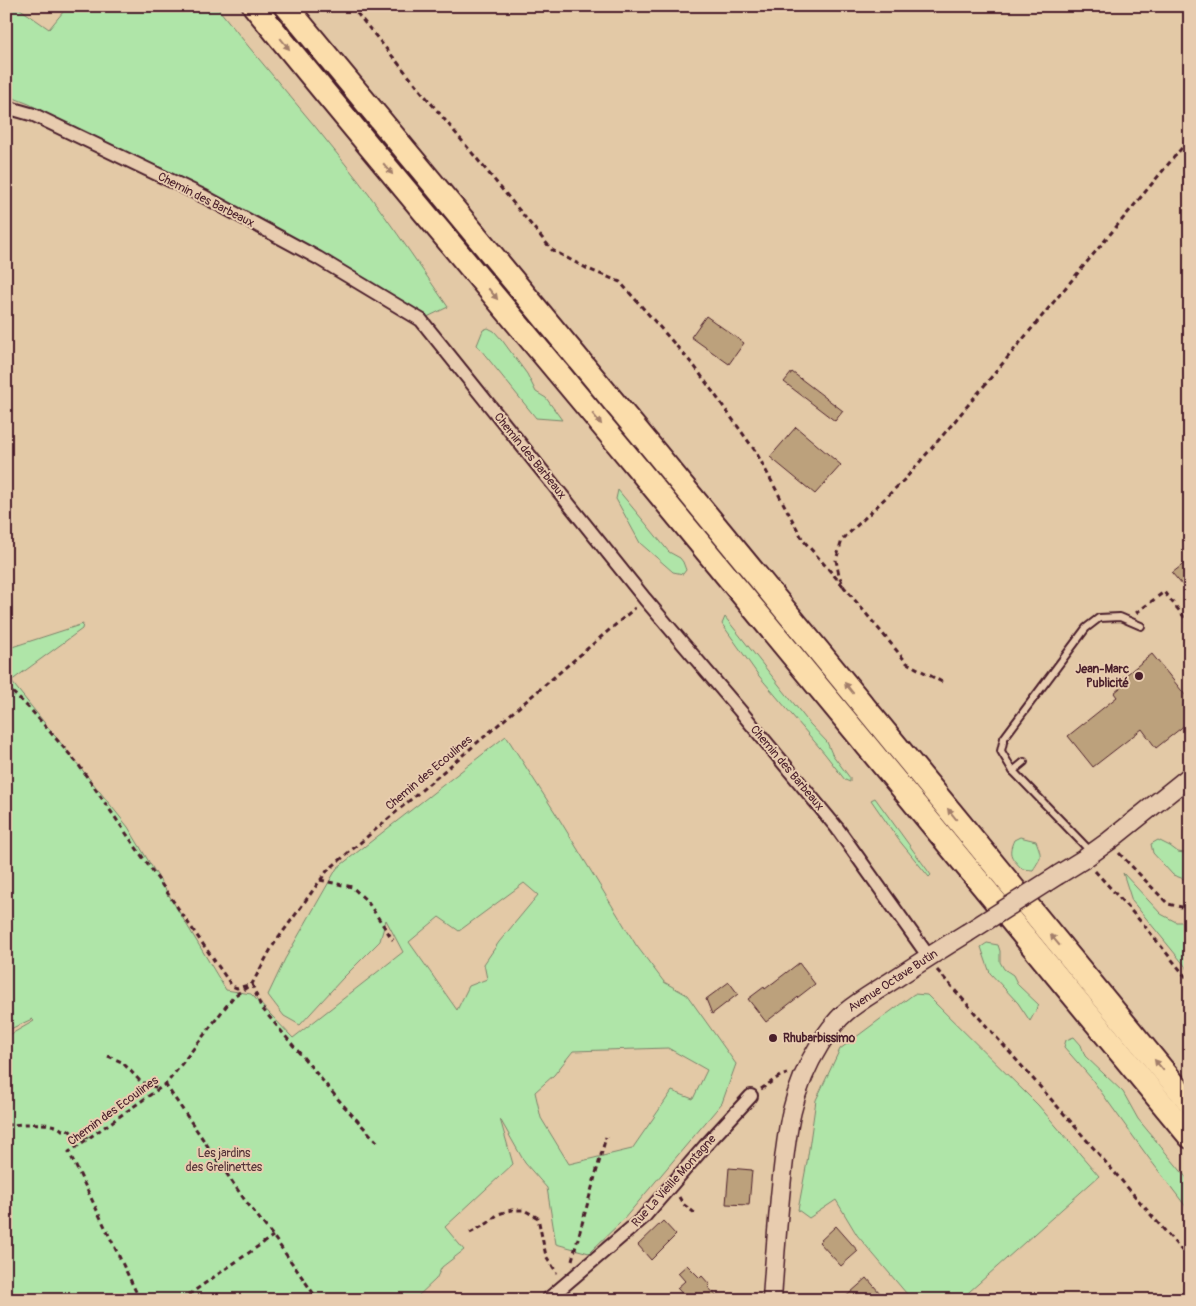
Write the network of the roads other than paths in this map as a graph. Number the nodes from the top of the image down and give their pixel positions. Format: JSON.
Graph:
{"nodes":[{"id":1,"x":254,"y":6,"type":"edge"},
{"id":2,"x":286,"y":6,"type":"edge"},
{"id":3,"x":6,"y":107,"type":"edge"},
{"id":4,"x":1141,"y":626,"type":"dead end"},
{"id":5,"x":1024,"y":762,"type":"dead end"},
{"id":6,"x":1014,"y":771,"type":"junction"},
{"id":7,"x":1190,"y":776,"type":"edge"},
{"id":8,"x":1088,"y":856,"type":"junction"},
{"id":9,"x":929,"y":957,"type":"junction"},
{"id":10,"x":751,"y":1096,"type":"road end"},
{"id":11,"x":1190,"y":1103,"type":"edge"},
{"id":12,"x":1190,"y":1138,"type":"edge"},
{"id":13,"x":547,"y":1300,"type":"edge"},
{"id":14,"x":772,"y":1300,"type":"edge"}],
"edges":[{"from":1,"to":12,"type":"highway","one_way":true},
{"from":11,"to":2,"type":"highway","one_way":true},
{"from":3,"to":9,"type":"street","name":"Chemin des Barbeaux"},
{"from":4,"to":6,"type":"lane"},
{"from":5,"to":6,"type":"lane"},
{"from":6,"to":8,"type":"lane"},
{"from":7,"to":8,"type":"main road","name":"Avenue Octave Butin"},
{"from":8,"to":9,"type":"main road","name":"Avenue Octave Butin","bridge":true},
{"from":9,"to":14,"type":"main road","name":"Avenue Octave Butin"},
{"from":10,"to":13,"type":"street","name":"Rue La Vieille Montagne"}]}
